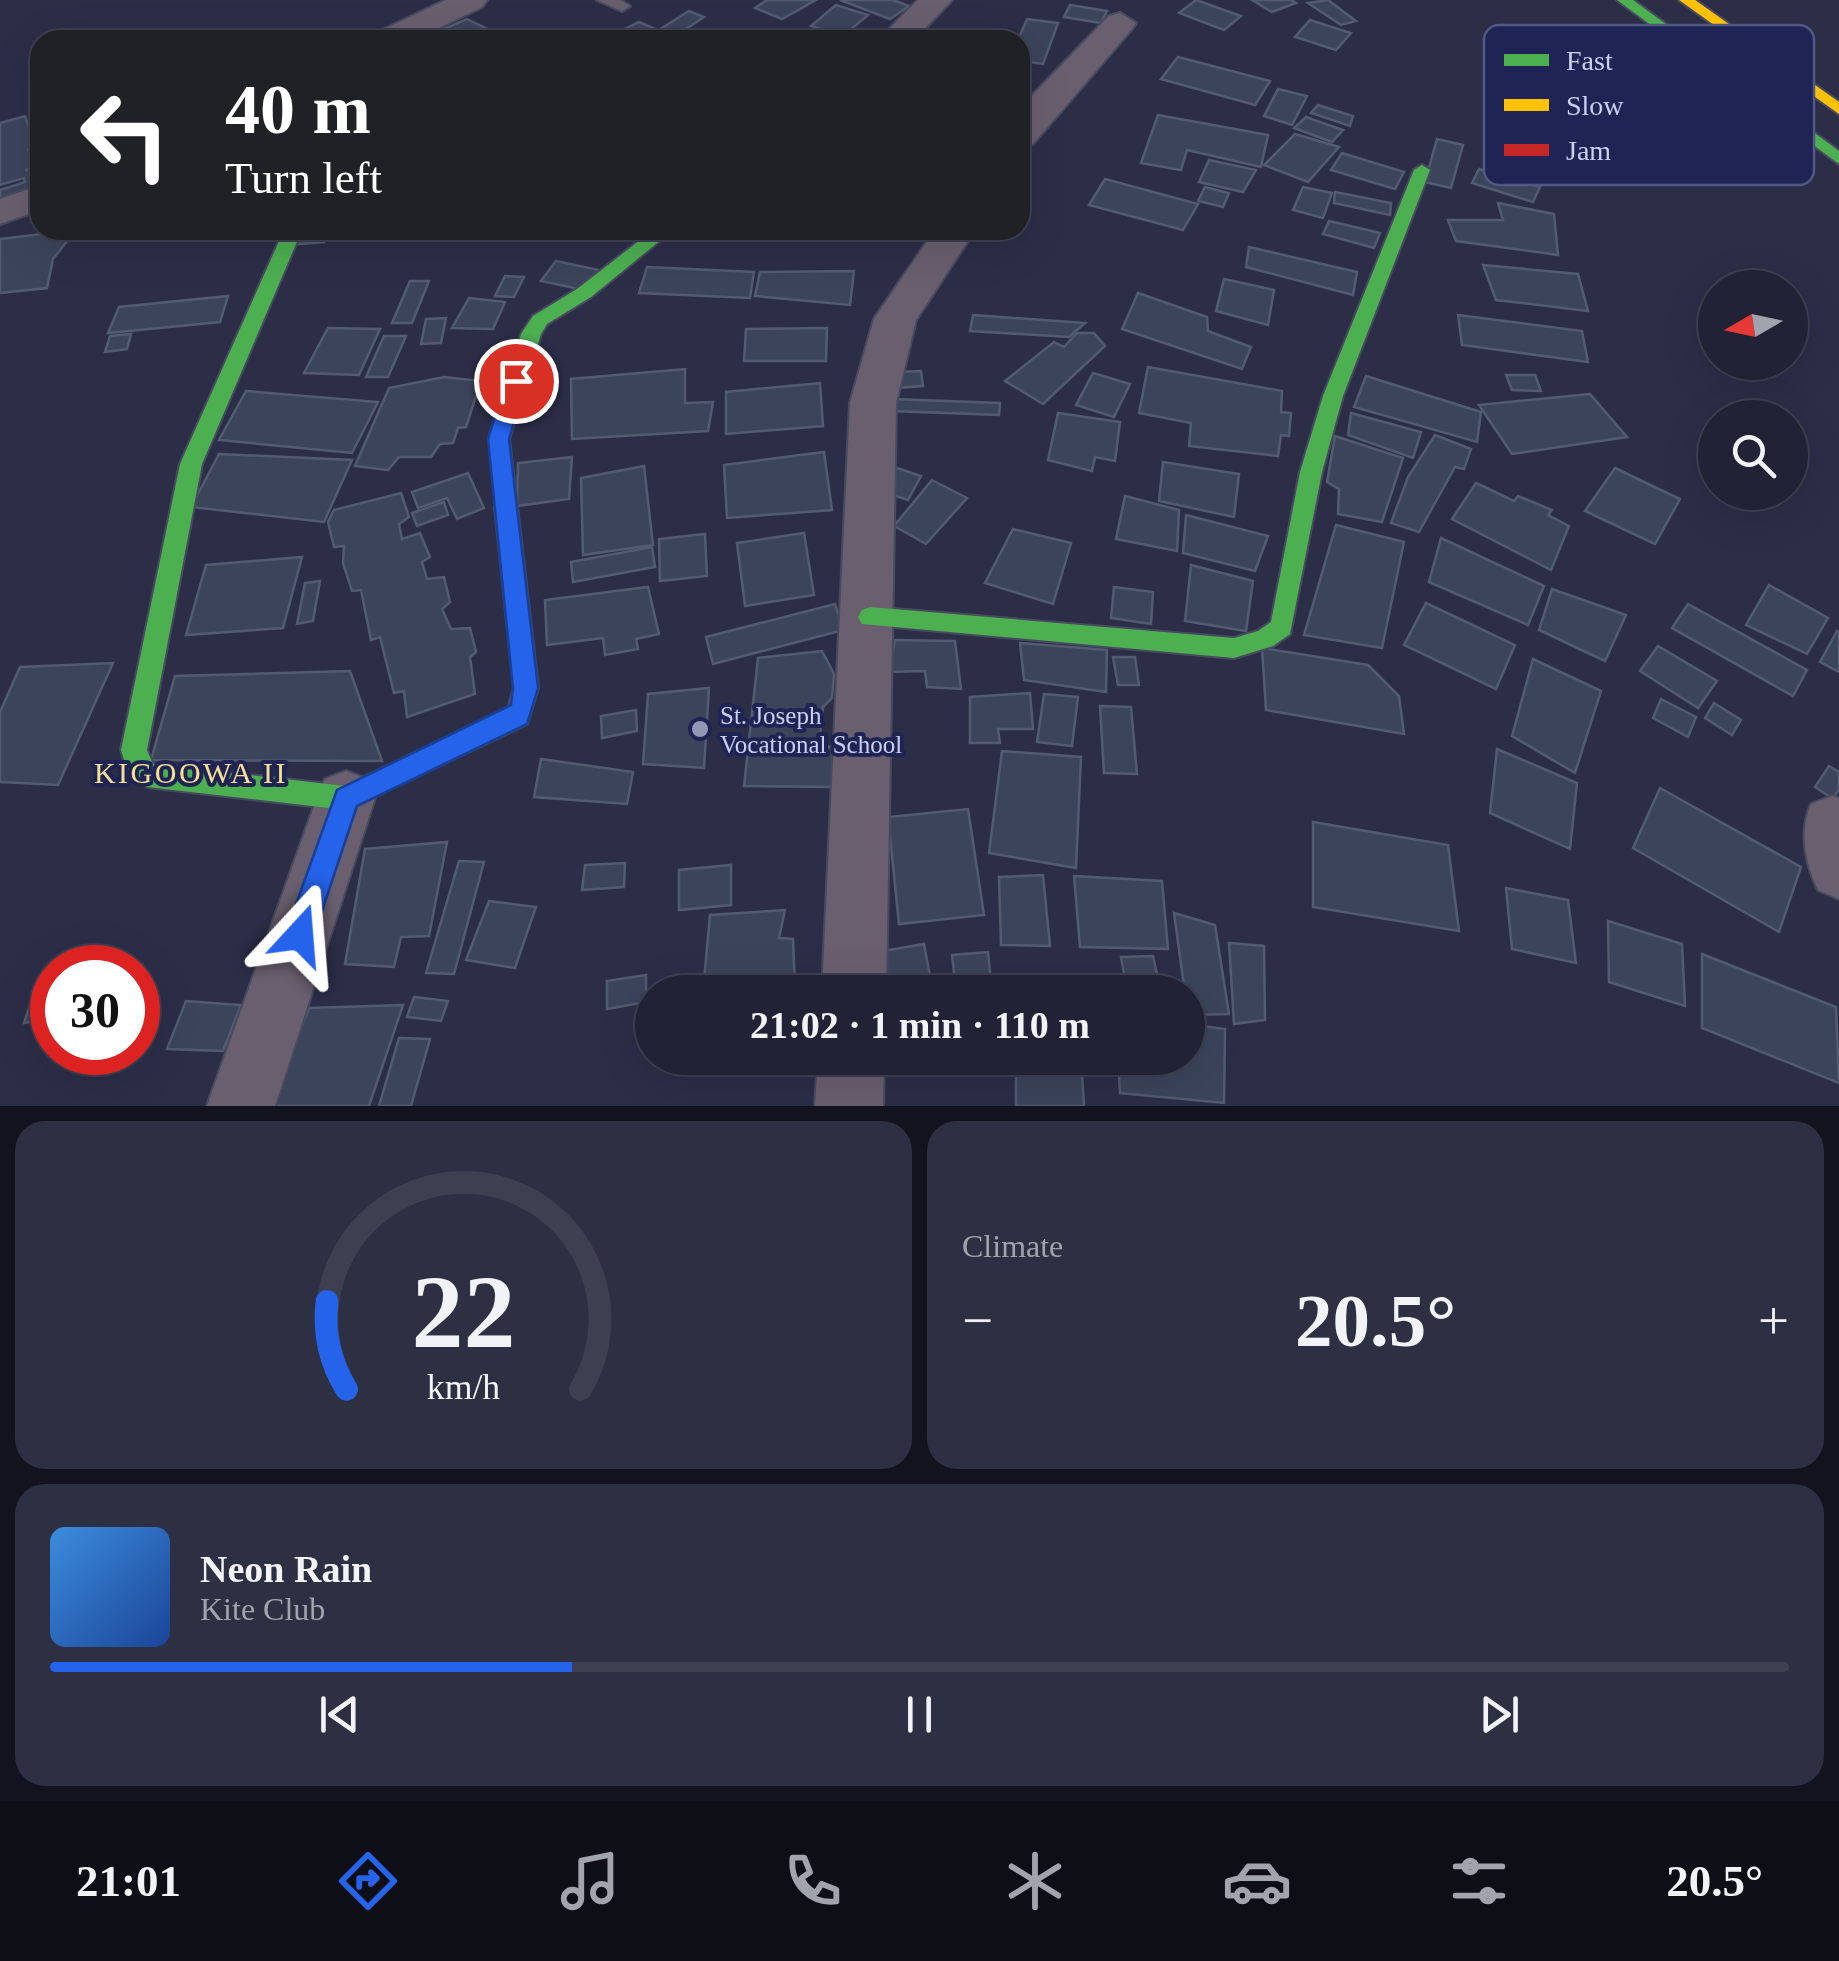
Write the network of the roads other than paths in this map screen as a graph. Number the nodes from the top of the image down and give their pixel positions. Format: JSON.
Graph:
{"nodes":[{"id":1,"x":470,"y":0,"type":"edge"},
{"id":2,"x":936,"y":0,"type":"edge"},
{"id":3,"x":1624,"y":0,"type":"edge"},
{"id":4,"x":1686,"y":0,"type":"edge"},
{"id":5,"x":1120,"y":24,"type":"dead end"},
{"id":6,"x":1658,"y":25,"type":"edge"},
{"id":7,"x":1721,"y":25,"type":"edge"},
{"id":8,"x":408,"y":30,"type":"edge"},
{"id":9,"x":905,"y":30,"type":"edge"},
{"id":10,"x":1814,"y":92,"type":"edge"},
{"id":11,"x":1839,"y":110,"type":"edge"},
{"id":12,"x":1030,"y":125,"type":"edge"},
{"id":13,"x":1814,"y":141,"type":"edge"},
{"id":14,"x":1839,"y":159,"type":"edge"},
{"id":15,"x":1422,"y":170,"type":"dead end"},
{"id":16,"x":30,"y":201,"type":"edge"},
{"id":17,"x":0,"y":212,"type":"edge"},
{"id":18,"x":289,"y":240,"type":"edge"},
{"id":19,"x":651,"y":240,"type":"edge"},
{"id":20,"x":948,"y":240,"type":"edge"},
{"id":21,"x":870,"y":617,"type":"junction"},
{"id":22,"x":346,"y":798,"type":"junction"},
{"id":23,"x":855,"y":975,"type":"edge"},
{"id":24,"x":850,"y":1075,"type":"edge"},
{"id":25,"x":241,"y":1106,"type":"edge"},
{"id":26,"x":849,"y":1106,"type":"edge"}],
"edges":[{"from":1,"to":8,"type":"street"},
{"from":2,"to":9,"type":"street"},
{"from":3,"to":6,"type":"main road"},
{"from":4,"to":7,"type":"main road"},
{"from":5,"to":12,"type":"street"},
{"from":10,"to":11,"type":"main road"},
{"from":13,"to":14,"type":"main road"},
{"from":15,"to":21,"type":"main road"},
{"from":16,"to":17,"type":"street"},
{"from":18,"to":22,"type":"main road"},
{"from":19,"to":22,"type":"main road"},
{"from":20,"to":21,"type":"street"},
{"from":21,"to":23,"type":"street"},
{"from":22,"to":25,"type":"street"},
{"from":24,"to":26,"type":"street"}]}
